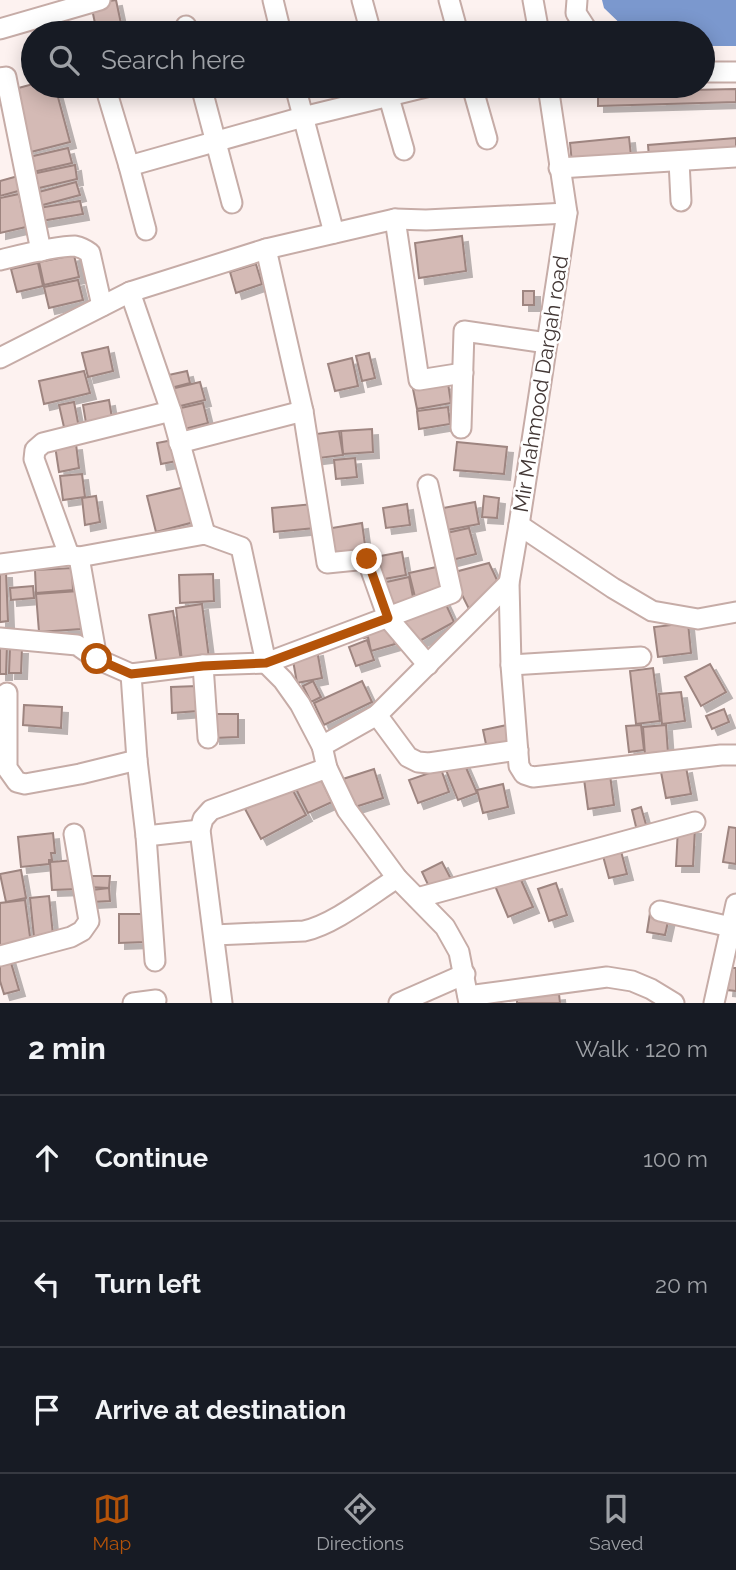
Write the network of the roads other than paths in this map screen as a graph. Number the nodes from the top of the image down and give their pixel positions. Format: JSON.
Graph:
{"nodes":[{"id":1,"x":100,"y":0,"type":"edge"},
{"id":2,"x":273,"y":0,"type":"edge"},
{"id":3,"x":362,"y":0,"type":"edge"},
{"id":4,"x":449,"y":0,"type":"edge"},
{"id":5,"x":533,"y":0,"type":"edge"},
{"id":6,"x":576,"y":0,"type":"edge"},
{"id":7,"x":28,"y":21,"type":"edge"},
{"id":8,"x":278,"y":21,"type":"edge"},
{"id":9,"x":368,"y":21,"type":"edge"},
{"id":10,"x":455,"y":21,"type":"edge"},
{"id":11,"x":537,"y":21,"type":"edge"},
{"id":12,"x":581,"y":21,"type":"edge"},
{"id":13,"x":21,"y":23,"type":"edge"},
{"id":14,"x":0,"y":29,"type":"edge"},
{"id":15,"x":715,"y":72,"type":"edge"},
{"id":16,"x":736,"y":72,"type":"edge"},
{"id":17,"x":0,"y":78,"type":"edge"},
{"id":18,"x":109,"y":98,"type":"edge"},
{"id":19,"x":204,"y":98,"type":"edge"},
{"id":20,"x":298,"y":98,"type":"edge"},
{"id":21,"x":364,"y":98,"type":"edge"},
{"id":22,"x":389,"y":98,"type":"edge"},
{"id":23,"x":475,"y":98,"type":"edge"},
{"id":24,"x":550,"y":98,"type":"edge"},
{"id":25,"x":303,"y":117,"type":"junction"},
{"id":26,"x":487,"y":139,"type":"dead end"},
{"id":27,"x":216,"y":142,"type":"junction"},
{"id":28,"x":404,"y":150,"type":"dead end"},
{"id":29,"x":736,"y":157,"type":"edge"},
{"id":30,"x":679,"y":160,"type":"junction"},
{"id":31,"x":129,"y":166,"type":"junction"},
{"id":32,"x":559,"y":168,"type":"junction"},
{"id":33,"x":681,"y":201,"type":"dead end"},
{"id":34,"x":232,"y":203,"type":"dead end"},
{"id":35,"x":566,"y":213,"type":"junction"},
{"id":36,"x":395,"y":219,"type":"junction"},
{"id":37,"x":146,"y":230,"type":"dead end"},
{"id":38,"x":334,"y":233,"type":"junction"},
{"id":39,"x":266,"y":249,"type":"junction"},
{"id":40,"x":41,"y":251,"type":"junction"},
{"id":41,"x":0,"y":260,"type":"edge"},
{"id":42,"x":130,"y":292,"type":"junction"},
{"id":43,"x":102,"y":306,"type":"junction"},
{"id":44,"x":547,"y":343,"type":"junction"},
{"id":45,"x":0,"y":358,"type":"edge"},
{"id":46,"x":463,"y":373,"type":"junction"},
{"id":47,"x":171,"y":411,"type":"junction"},
{"id":48,"x":303,"y":411,"type":"junction"},
{"id":49,"x":461,"y":428,"type":"dead end"},
{"id":50,"x":179,"y":443,"type":"junction"},
{"id":51,"x":428,"y":485,"type":"dead end"},
{"id":52,"x":519,"y":525,"type":"junction"},
{"id":53,"x":205,"y":534,"type":"junction"},
{"id":54,"x":74,"y":556,"type":"junction"},
{"id":55,"x":0,"y":564,"type":"edge"},
{"id":56,"x":509,"y":583,"type":"junction"},
{"id":57,"x":736,"y":612,"type":"edge"},
{"id":58,"x":388,"y":618,"type":"junction"},
{"id":59,"x":0,"y":638,"type":"edge"},
{"id":60,"x":641,"y":657,"type":"dead end"},
{"id":61,"x":97,"y":659,"type":"junction"},
{"id":62,"x":266,"y":663,"type":"junction"},
{"id":63,"x":428,"y":665,"type":"junction"},
{"id":64,"x":511,"y":665,"type":"junction"},
{"id":65,"x":203,"y":666,"type":"junction"},
{"id":66,"x":131,"y":674,"type":"junction"},
{"id":67,"x":6,"y":693,"type":"dead end"},
{"id":68,"x":377,"y":715,"type":"junction"},
{"id":69,"x":208,"y":738,"type":"dead end"},
{"id":70,"x":322,"y":746,"type":"junction"},
{"id":71,"x":518,"y":750,"type":"junction"},
{"id":72,"x":736,"y":755,"type":"edge"},
{"id":73,"x":137,"y":760,"type":"junction"},
{"id":74,"x":327,"y":768,"type":"junction"},
{"id":75,"x":695,"y":822,"type":"dead end"},
{"id":76,"x":200,"y":830,"type":"junction"},
{"id":77,"x":74,"y":834,"type":"dead end"},
{"id":78,"x":146,"y":836,"type":"junction"},
{"id":79,"x":397,"y":878,"type":"junction"},
{"id":80,"x":417,"y":898,"type":"junction"},
{"id":81,"x":736,"y":904,"type":"edge"},
{"id":82,"x":660,"y":911,"type":"dead end"},
{"id":83,"x":730,"y":927,"type":"junction"},
{"id":84,"x":214,"y":935,"type":"junction"},
{"id":85,"x":0,"y":956,"type":"edge"},
{"id":86,"x":155,"y":961,"type":"dead end"},
{"id":87,"x":465,"y":974,"type":"junction"},
{"id":88,"x":156,"y":1000,"type":"dead end"},
{"id":89,"x":469,"y":1000,"type":"edge"},
{"id":90,"x":133,"y":1003,"type":"edge"},
{"id":91,"x":222,"y":1003,"type":"edge"},
{"id":92,"x":398,"y":1003,"type":"edge"},
{"id":93,"x":674,"y":1003,"type":"edge"},
{"id":94,"x":714,"y":1003,"type":"edge"}],
"edges":[{"from":1,"to":7,"type":"street"},
{"from":2,"to":8,"type":"street"},
{"from":3,"to":9,"type":"street"},
{"from":4,"to":10,"type":"street"},
{"from":5,"to":11,"type":"street"},
{"from":6,"to":12,"type":"street"},
{"from":13,"to":14,"type":"street"},
{"from":15,"to":16,"type":"street"},
{"from":17,"to":40,"type":"street"},
{"from":18,"to":31,"type":"street"},
{"from":19,"to":27,"type":"street"},
{"from":20,"to":25,"type":"street"},
{"from":21,"to":25,"type":"street"},
{"from":22,"to":28,"type":"street"},
{"from":23,"to":26,"type":"street"},
{"from":24,"to":32,"type":"street","name":"Mir Mahmood Dargah road"},
{"from":25,"to":27,"type":"street"},
{"from":25,"to":38,"type":"street"},
{"from":27,"to":31,"type":"street"},
{"from":27,"to":34,"type":"street"},
{"from":29,"to":30,"type":"street"},
{"from":30,"to":32,"type":"street"},
{"from":30,"to":33,"type":"street"},
{"from":31,"to":37,"type":"street"},
{"from":32,"to":35,"type":"street","name":"Mir Mahmood Dargah road"},
{"from":35,"to":36,"type":"street"},
{"from":35,"to":44,"type":"street","name":"Mir Mahmood Dargah road"},
{"from":36,"to":38,"type":"street"},
{"from":36,"to":46,"type":"street"},
{"from":38,"to":39,"type":"street"},
{"from":39,"to":42,"type":"street"},
{"from":39,"to":48,"type":"street"},
{"from":40,"to":41,"type":"street"},
{"from":40,"to":43,"type":"street"},
{"from":42,"to":43,"type":"street"},
{"from":42,"to":47,"type":"street"},
{"from":43,"to":45,"type":"street"},
{"from":44,"to":46,"type":"street"},
{"from":44,"to":52,"type":"street","name":"Mir Mahmood Dargah road"},
{"from":46,"to":49,"type":"street"},
{"from":47,"to":50,"type":"street"},
{"from":47,"to":54,"type":"street"},
{"from":48,"to":50,"type":"street"},
{"from":48,"to":58,"type":"street"},
{"from":50,"to":53,"type":"street"},
{"from":51,"to":58,"type":"street"},
{"from":52,"to":56,"type":"street"},
{"from":52,"to":57,"type":"street","name":"Mir Mahmood Dargah road"},
{"from":53,"to":54,"type":"street"},
{"from":53,"to":62,"type":"street"},
{"from":54,"to":55,"type":"street"},
{"from":54,"to":61,"type":"street"},
{"from":56,"to":63,"type":"street"},
{"from":56,"to":64,"type":"street"},
{"from":58,"to":62,"type":"street"},
{"from":58,"to":63,"type":"street"},
{"from":59,"to":61,"type":"street"},
{"from":60,"to":64,"type":"street"},
{"from":61,"to":66,"type":"street"},
{"from":62,"to":65,"type":"street"},
{"from":62,"to":70,"type":"street"},
{"from":63,"to":68,"type":"street"},
{"from":64,"to":71,"type":"street"},
{"from":65,"to":66,"type":"street"},
{"from":65,"to":69,"type":"street"},
{"from":66,"to":73,"type":"street"},
{"from":67,"to":73,"type":"street"},
{"from":68,"to":70,"type":"street"},
{"from":68,"to":71,"type":"street"},
{"from":70,"to":74,"type":"street"},
{"from":71,"to":72,"type":"street"},
{"from":73,"to":78,"type":"street"},
{"from":74,"to":76,"type":"street"},
{"from":74,"to":79,"type":"street"},
{"from":75,"to":80,"type":"street"},
{"from":76,"to":78,"type":"street"},
{"from":76,"to":84,"type":"street"},
{"from":77,"to":85,"type":"street"},
{"from":78,"to":86,"type":"street"},
{"from":79,"to":80,"type":"street"},
{"from":79,"to":84,"type":"street"},
{"from":80,"to":87,"type":"street"},
{"from":81,"to":83,"type":"street"},
{"from":82,"to":83,"type":"street"},
{"from":83,"to":94,"type":"street"},
{"from":84,"to":91,"type":"street"},
{"from":87,"to":89,"type":"street"},
{"from":87,"to":92,"type":"street"},
{"from":88,"to":90,"type":"street"},
{"from":89,"to":93,"type":"street"}]}
